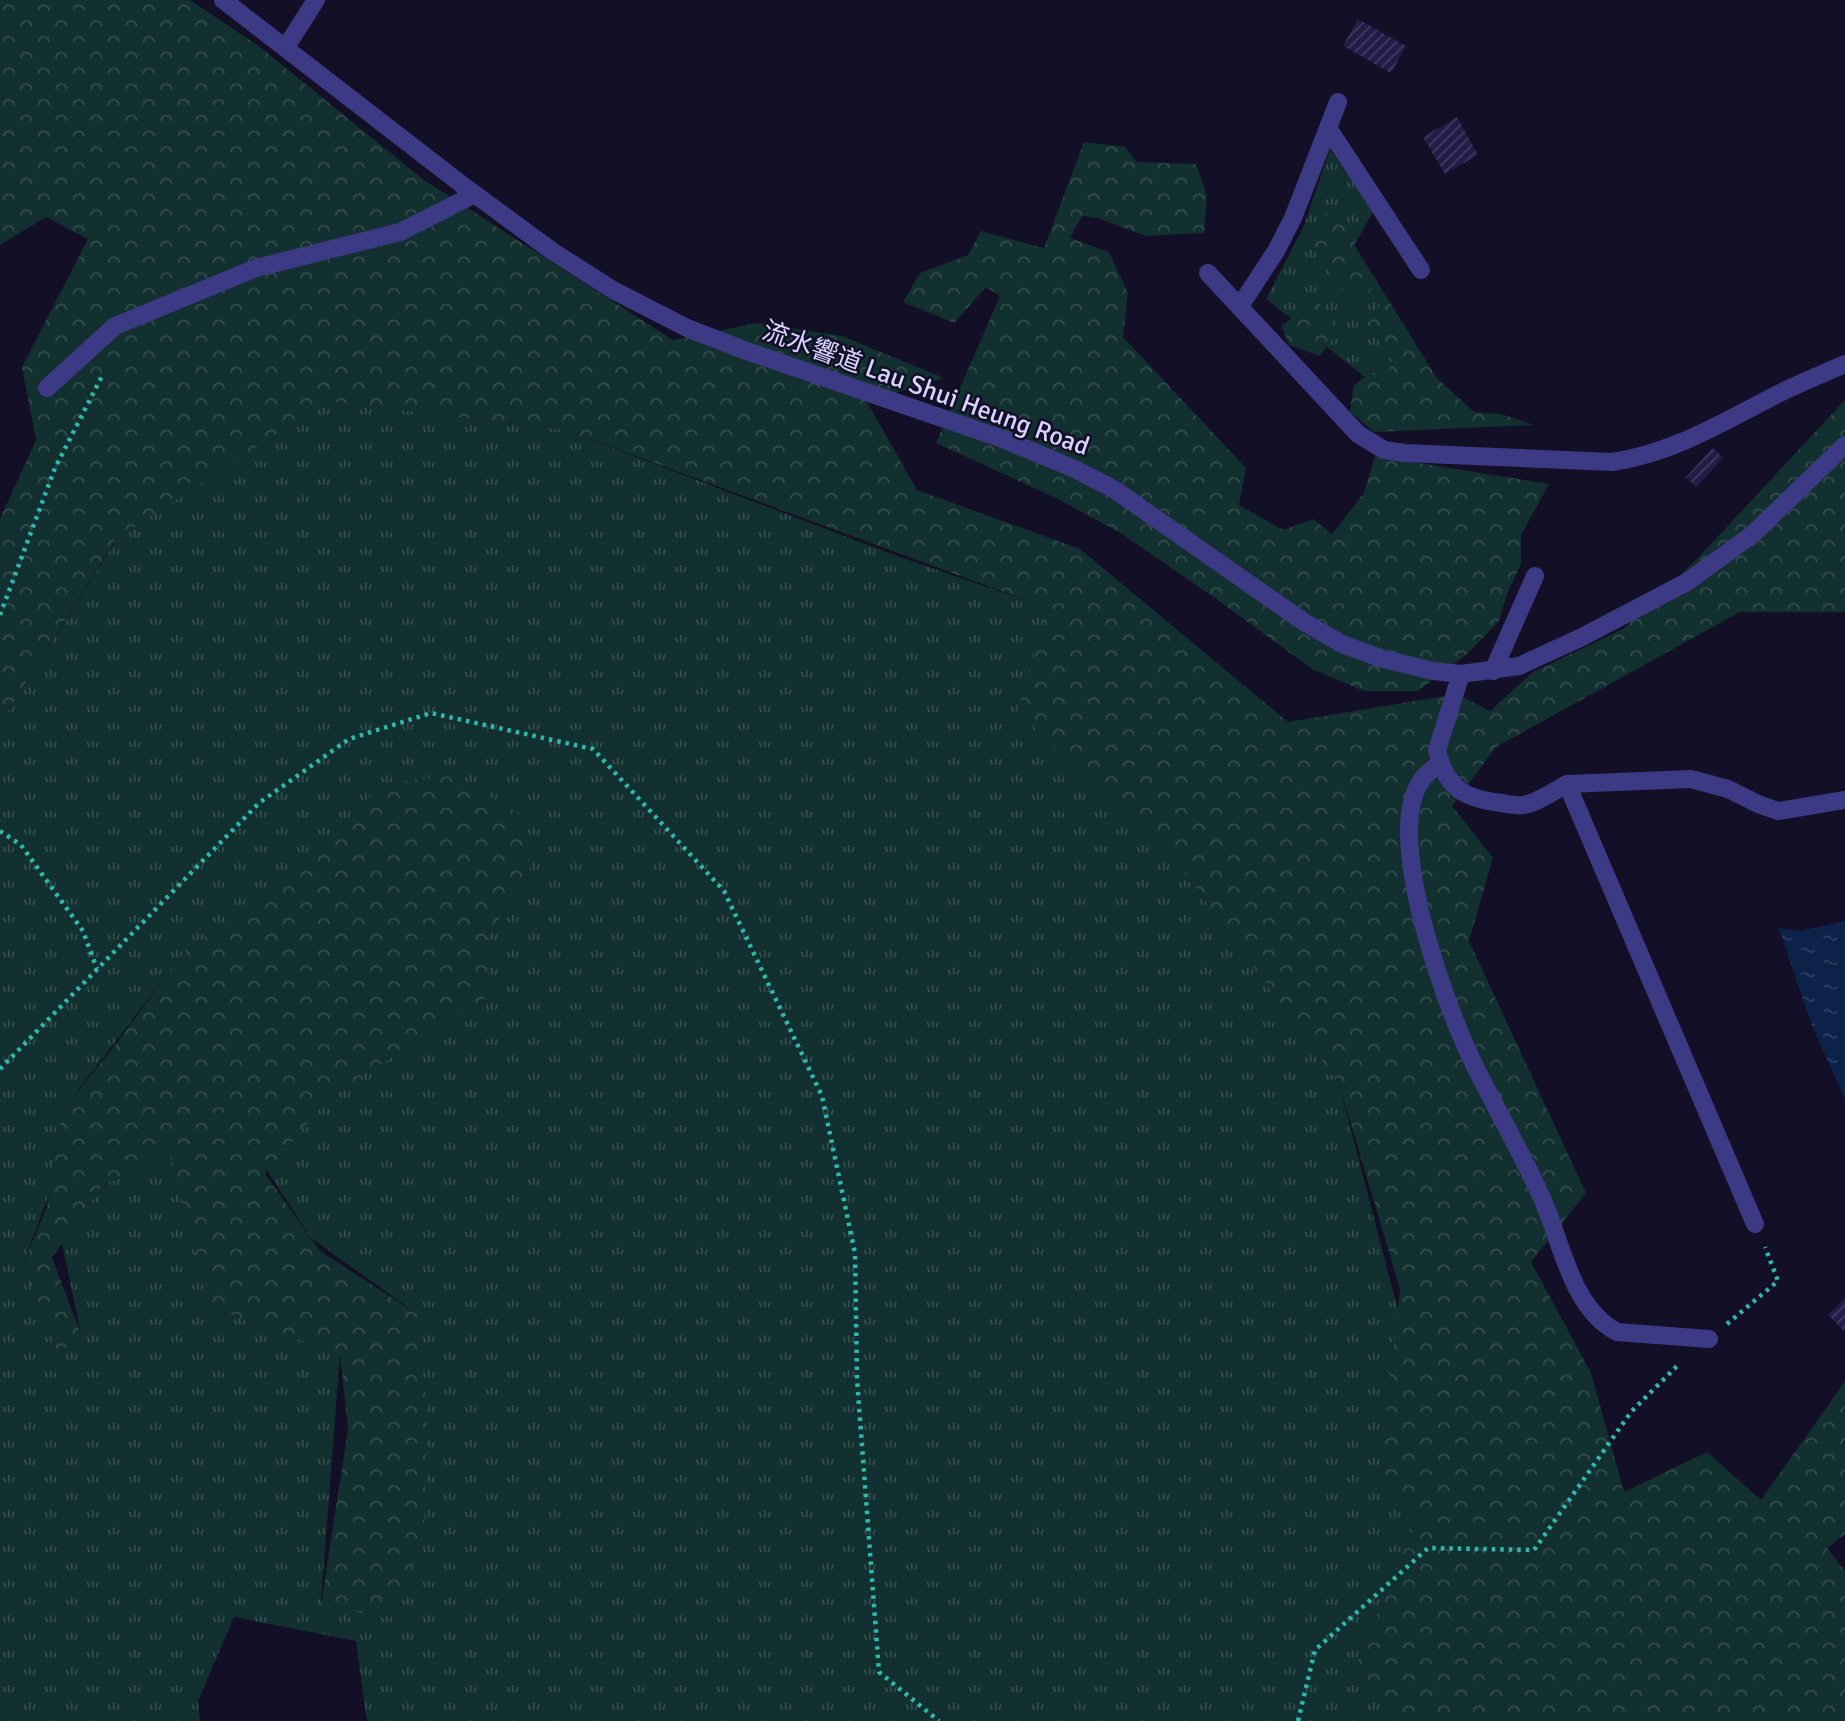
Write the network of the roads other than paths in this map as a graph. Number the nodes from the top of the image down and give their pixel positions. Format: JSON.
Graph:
{"nodes":[{"id":1,"x":223,"y":0,"type":"edge"},
{"id":2,"x":316,"y":0,"type":"edge"},
{"id":3,"x":286,"y":47,"type":"junction"},
{"id":4,"x":1338,"y":102,"type":"dead end"},
{"id":5,"x":1328,"y":128,"type":"junction"},
{"id":6,"x":475,"y":194,"type":"junction"},
{"id":7,"x":1421,"y":270,"type":"dead end"},
{"id":8,"x":1208,"y":272,"type":"dead end"},
{"id":9,"x":1240,"y":306,"type":"junction"},
{"id":10,"x":1845,"y":364,"type":"edge"},
{"id":11,"x":47,"y":388,"type":"dead end"},
{"id":12,"x":1845,"y":445,"type":"edge"},
{"id":13,"x":1535,"y":576,"type":"dead end"},
{"id":14,"x":1493,"y":671,"type":"junction"},
{"id":15,"x":1461,"y":674,"type":"junction"},
{"id":16,"x":1440,"y":763,"type":"junction"},
{"id":17,"x":1567,"y":784,"type":"junction"},
{"id":18,"x":1845,"y":800,"type":"edge"},
{"id":19,"x":1755,"y":1224,"type":"road end"},
{"id":20,"x":1709,"y":1339,"type":"road end"}],
"edges":[{"from":1,"to":3,"type":"street","name":"流水響道 Lau Shui Heung Road"},
{"from":2,"to":3,"type":"street"},
{"from":3,"to":6,"type":"street","name":"流水響道 Lau Shui Heung Road"},
{"from":4,"to":5,"type":"street"},
{"from":5,"to":7,"type":"street"},
{"from":5,"to":9,"type":"street"},
{"from":6,"to":11,"type":"street"},
{"from":6,"to":15,"type":"street","name":"流水響道 Lau Shui Heung Road"},
{"from":8,"to":9,"type":"street"},
{"from":9,"to":10,"type":"street"},
{"from":12,"to":14,"type":"street","name":"流水響道 Lau Shui Heung Road"},
{"from":13,"to":14,"type":"street"},
{"from":14,"to":15,"type":"street","name":"流水響道 Lau Shui Heung Road"},
{"from":15,"to":16,"type":"street"},
{"from":16,"to":17,"type":"street"},
{"from":16,"to":20,"type":"street"},
{"from":17,"to":18,"type":"street"},
{"from":17,"to":19,"type":"street"}]}
